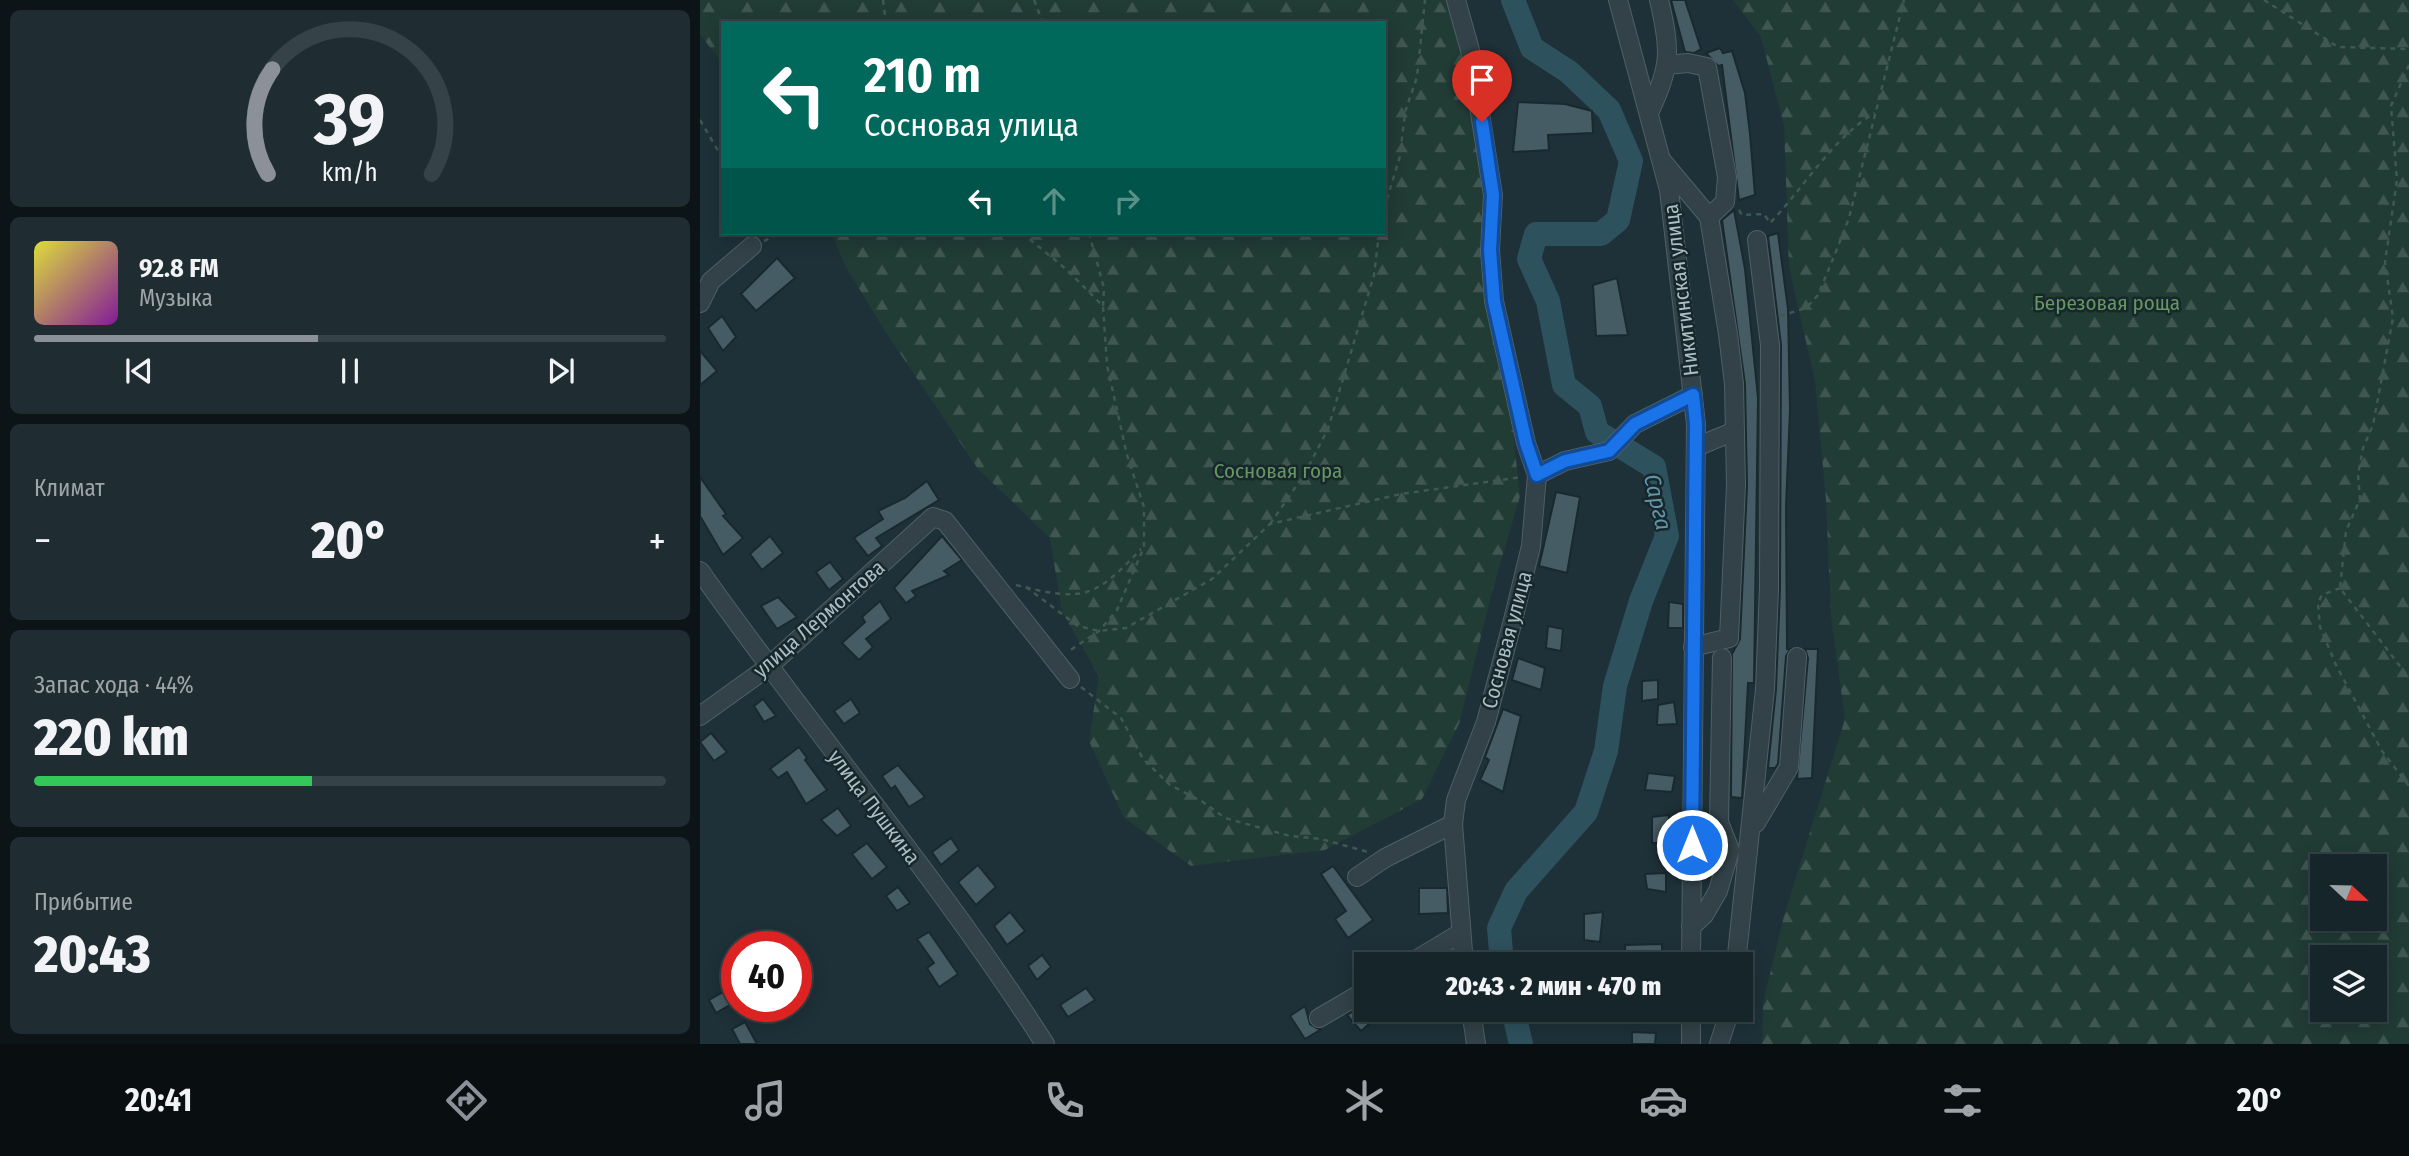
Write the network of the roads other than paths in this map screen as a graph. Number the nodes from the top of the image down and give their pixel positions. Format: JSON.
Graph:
{"nodes":[{"id":1,"x":1456,"y":0,"type":"edge"},
{"id":2,"x":1618,"y":0,"type":"edge"},
{"id":3,"x":1659,"y":0,"type":"edge"},
{"id":4,"x":1667,"y":65,"type":"junction"},
{"id":5,"x":1649,"y":113,"type":"junction"},
{"id":6,"x":1661,"y":159,"type":"junction"},
{"id":7,"x":1709,"y":217,"type":"junction"},
{"id":8,"x":1757,"y":240,"type":"dead end"},
{"id":9,"x":752,"y":246,"type":"dead end"},
{"id":10,"x":700,"y":303,"type":"edge"},
{"id":11,"x":1693,"y":395,"type":"junction"},
{"id":12,"x":1735,"y":431,"type":"junction"},
{"id":13,"x":1696,"y":447,"type":"junction"},
{"id":14,"x":1537,"y":475,"type":"junction"},
{"id":15,"x":700,"y":571,"type":"edge"},
{"id":16,"x":1693,"y":647,"type":"junction"},
{"id":17,"x":1797,"y":657,"type":"dead end"},
{"id":18,"x":1721,"y":658,"type":"dead end"},
{"id":19,"x":768,"y":667,"type":"junction"},
{"id":20,"x":1070,"y":679,"type":"road end"},
{"id":21,"x":700,"y":716,"type":"edge"},
{"id":22,"x":1453,"y":824,"type":"junction"},
{"id":23,"x":1748,"y":837,"type":"junction"},
{"id":24,"x":1730,"y":850,"type":"junction"},
{"id":25,"x":1357,"y":877,"type":"dead end"},
{"id":26,"x":1691,"y":928,"type":"junction"},
{"id":27,"x":1459,"y":934,"type":"junction"},
{"id":28,"x":1429,"y":952,"type":"edge"},
{"id":29,"x":1462,"y":952,"type":"edge"},
{"id":30,"x":1691,"y":952,"type":"edge"},
{"id":31,"x":1737,"y":952,"type":"edge"},
{"id":32,"x":1354,"y":997,"type":"edge"},
{"id":33,"x":1319,"y":1018,"type":"dead end"},
{"id":34,"x":1473,"y":1022,"type":"edge"},
{"id":35,"x":1691,"y":1022,"type":"edge"},
{"id":36,"x":1726,"y":1022,"type":"edge"},
{"id":37,"x":1045,"y":1044,"type":"edge"},
{"id":38,"x":1476,"y":1044,"type":"edge"},
{"id":39,"x":1691,"y":1044,"type":"edge"},
{"id":40,"x":1719,"y":1044,"type":"edge"}],
"edges":[{"from":1,"to":14,"type":"street","name":"Сосновая улица"},
{"from":2,"to":5,"type":"street","name":"Никитинская улица"},
{"from":3,"to":4,"type":"street"},
{"from":4,"to":5,"type":"street"},
{"from":4,"to":7,"type":"street"},
{"from":5,"to":6,"type":"street","name":"Никитинская улица"},
{"from":6,"to":7,"type":"street"},
{"from":6,"to":11,"type":"street","name":"Никитинская улица"},
{"from":7,"to":12,"type":"street"},
{"from":8,"to":23,"type":"street"},
{"from":9,"to":10,"type":"street"},
{"from":11,"to":13,"type":"street","name":"Никитинская улица"},
{"from":11,"to":14,"type":"street"},
{"from":12,"to":13,"type":"street"},
{"from":12,"to":16,"type":"street"},
{"from":13,"to":16,"type":"street","name":"Никитинская улица"},
{"from":14,"to":22,"type":"street","name":"Сосновая улица"},
{"from":15,"to":19,"type":"street","name":"улица Пушкина"},
{"from":16,"to":26,"type":"street","name":"Никитинская улица"},
{"from":17,"to":23,"type":"street"},
{"from":18,"to":24,"type":"street"},
{"from":19,"to":20,"type":"street","name":"улица Лермонтова"},
{"from":19,"to":21,"type":"street","name":"улица Лермонтова"},
{"from":19,"to":37,"type":"street","name":"улица Пушкина"},
{"from":22,"to":25,"type":"street"},
{"from":22,"to":27,"type":"street","name":"Сосновая улица"},
{"from":23,"to":24,"type":"street"},
{"from":23,"to":31,"type":"street"},
{"from":24,"to":26,"type":"street"},
{"from":26,"to":30,"type":"street","name":"Никитинская улица"},
{"from":27,"to":28,"type":"street"},
{"from":27,"to":29,"type":"street","name":"Сосновая улица"},
{"from":32,"to":33,"type":"street"},
{"from":34,"to":38,"type":"street"},
{"from":35,"to":39,"type":"street"},
{"from":36,"to":40,"type":"street"}]}
